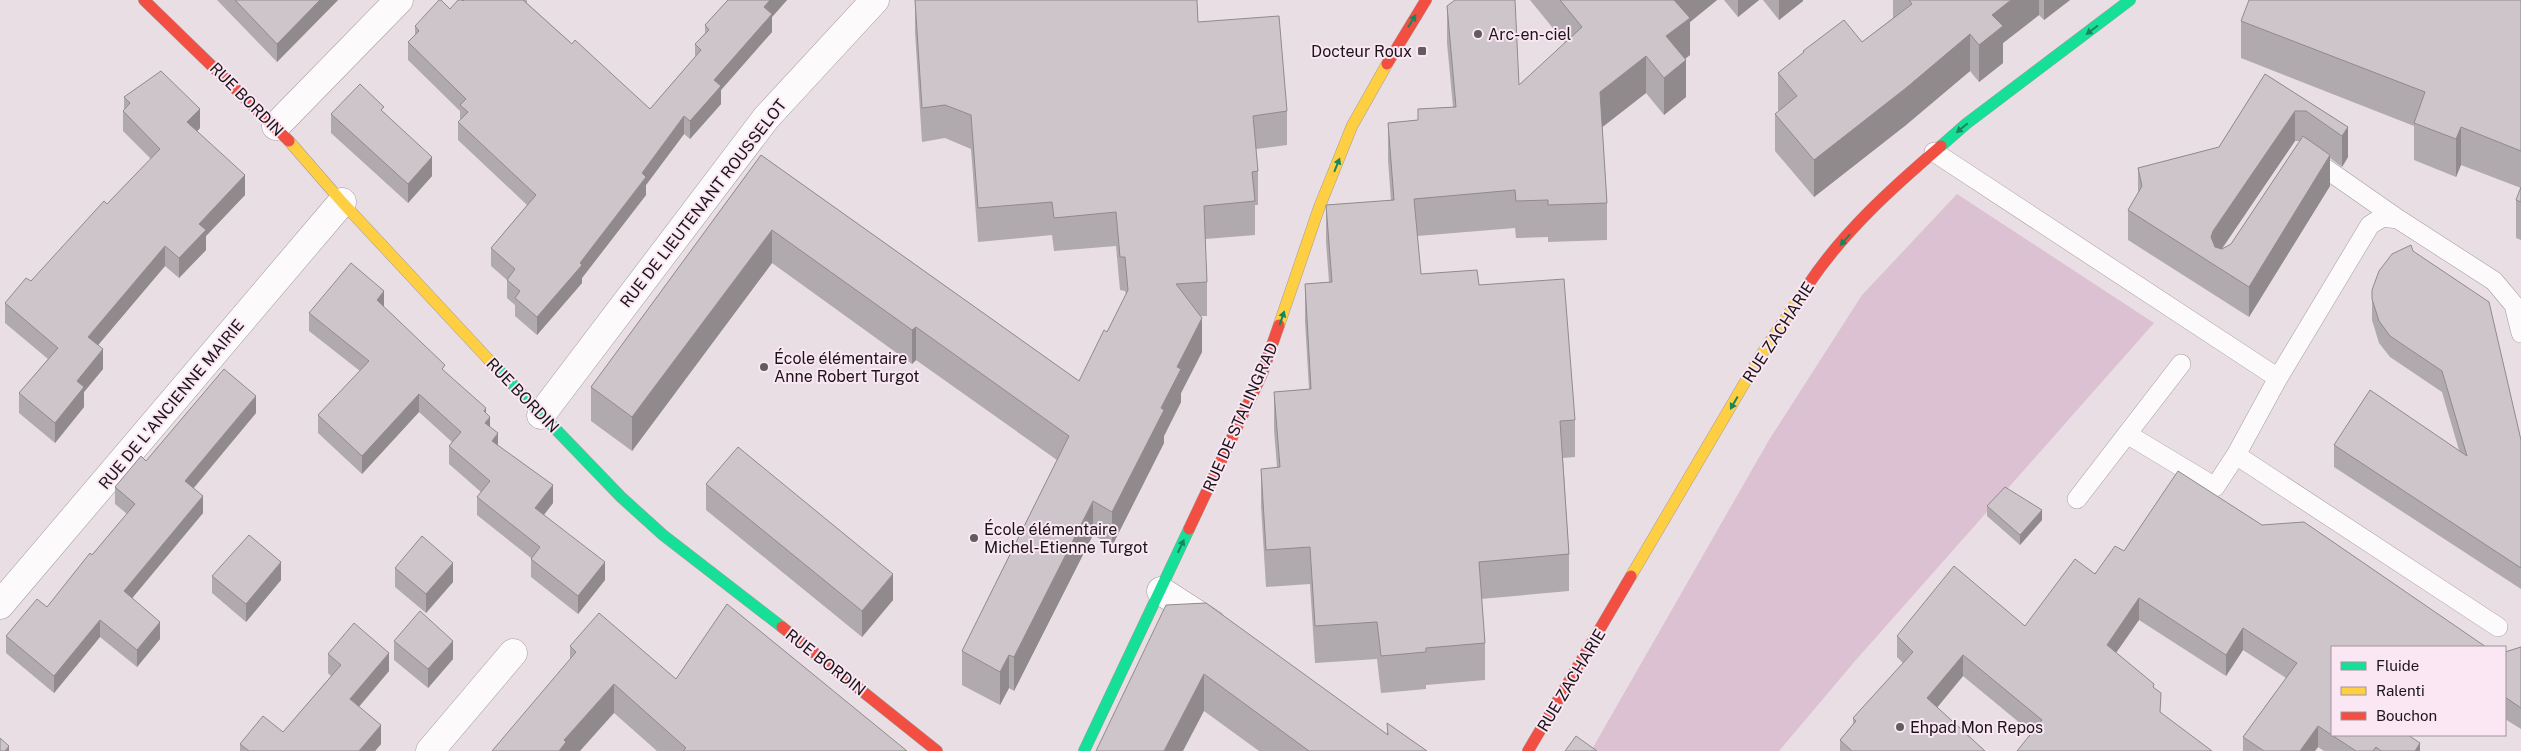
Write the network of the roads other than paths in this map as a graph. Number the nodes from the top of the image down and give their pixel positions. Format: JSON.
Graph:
{"nodes":[{"id":1,"x":144,"y":0,"type":"edge"},
{"id":2,"x":399,"y":0,"type":"edge"},
{"id":3,"x":875,"y":0,"type":"edge"},
{"id":4,"x":1426,"y":0,"type":"edge"},
{"id":5,"x":2130,"y":0,"type":"edge"},
{"id":6,"x":276,"y":126,"type":"junction"},
{"id":7,"x":1934,"y":152,"type":"junction"},
{"id":8,"x":2290,"y":167,"type":"edge"},
{"id":9,"x":342,"y":202,"type":"junction"},
{"id":10,"x":2398,"y":219,"type":"junction"},
{"id":11,"x":2521,"y":333,"type":"edge"},
{"id":12,"x":2181,"y":364,"type":"dead end"},
{"id":13,"x":2278,"y":378,"type":"junction"},
{"id":14,"x":541,"y":415,"type":"junction"},
{"id":15,"x":2127,"y":434,"type":"junction"},
{"id":16,"x":2236,"y":455,"type":"junction"},
{"id":17,"x":2077,"y":498,"type":"dead end"},
{"id":18,"x":1161,"y":590,"type":"junction"},
{"id":19,"x":0,"y":605,"type":"edge"},
{"id":20,"x":2498,"y":627,"type":"dead end"},
{"id":21,"x":1230,"y":636,"type":"edge"},
{"id":22,"x":513,"y":653,"type":"dead end"},
{"id":23,"x":430,"y":751,"type":"edge"},
{"id":24,"x":937,"y":751,"type":"edge"},
{"id":25,"x":1084,"y":751,"type":"edge"},
{"id":26,"x":1528,"y":751,"type":"edge"}],
"edges":[{"from":1,"to":6,"type":"street","name":"RUE BORDIN"},
{"from":2,"to":6,"type":"street"},
{"from":3,"to":14,"type":"street","name":"RUE DE LIEUTENANT ROUSSELOT"},
{"from":18,"to":4,"type":"street","name":"RUE DE STALINGRAD","one_way":true},
{"from":5,"to":7,"type":"street","name":"RUE ZACHARIE","one_way":true},
{"from":6,"to":9,"type":"street","name":"RUE BORDIN"},
{"from":7,"to":13,"type":"lane"},
{"from":7,"to":26,"type":"street","name":"RUE ZACHARIE","one_way":true},
{"from":8,"to":10,"type":"lane"},
{"from":9,"to":14,"type":"street","name":"RUE BORDIN"},
{"from":9,"to":19,"type":"street","name":"RUE DE L'ANCIENNE MAIRIE"},
{"from":10,"to":11,"type":"lane"},
{"from":10,"to":13,"type":"lane"},
{"from":12,"to":15,"type":"lane"},
{"from":13,"to":16,"type":"lane"},
{"from":14,"to":24,"type":"street","name":"RUE BORDIN"},
{"from":15,"to":16,"type":"lane"},
{"from":15,"to":17,"type":"lane"},
{"from":16,"to":20,"type":"lane"},
{"from":18,"to":21,"type":"street"},
{"from":18,"to":25,"type":"street","name":"RUE DE STALINGRAD"},
{"from":22,"to":23,"type":"street"}]}
